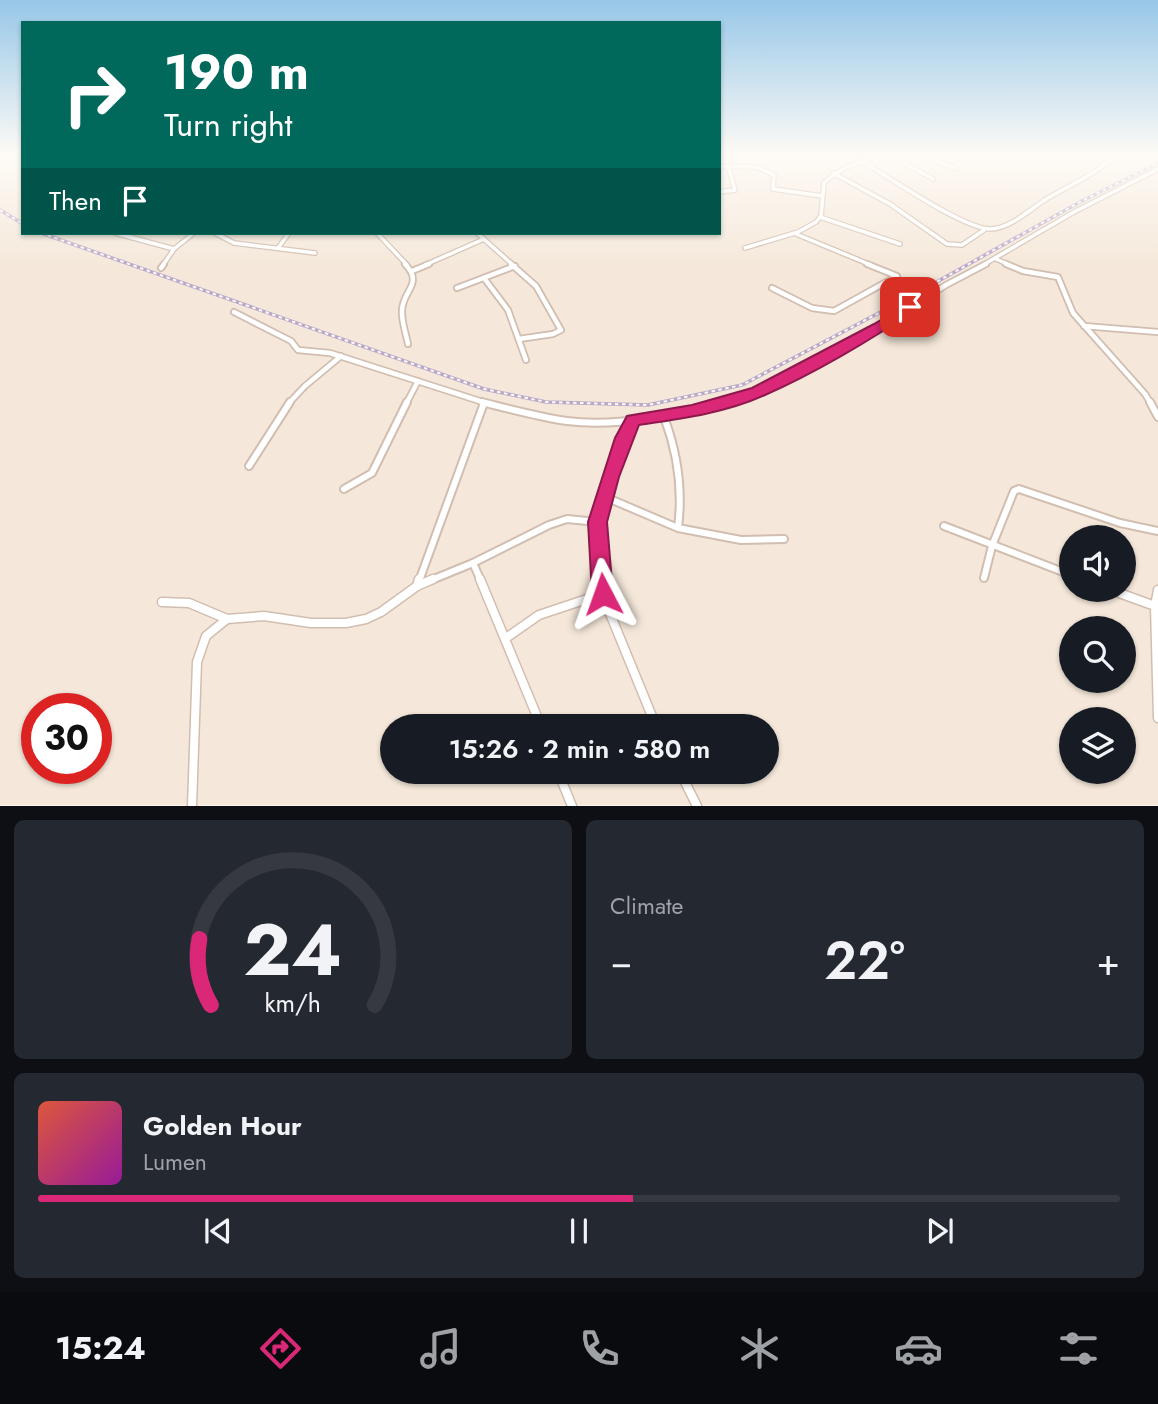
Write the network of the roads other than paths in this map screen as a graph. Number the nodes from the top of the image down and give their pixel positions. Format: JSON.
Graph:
{"nodes":[{"id":1,"x":814,"y":193,"type":"edge"},
{"id":2,"x":823,"y":193,"type":"edge"},
{"id":3,"x":869,"y":193,"type":"edge"},
{"id":4,"x":915,"y":193,"type":"edge"},
{"id":5,"x":1058,"y":193,"type":"edge"},
{"id":6,"x":1112,"y":193,"type":"edge"},
{"id":7,"x":822,"y":196,"type":"junction"},
{"id":8,"x":820,"y":217,"type":"junction"},
{"id":9,"x":984,"y":230,"type":"junction"},
{"id":10,"x":796,"y":234,"type":"junction"},
{"id":11,"x":123,"y":235,"type":"edge"},
{"id":12,"x":191,"y":235,"type":"edge"},
{"id":13,"x":219,"y":235,"type":"edge"},
{"id":14,"x":288,"y":235,"type":"edge"},
{"id":15,"x":379,"y":235,"type":"edge"},
{"id":16,"x":479,"y":235,"type":"edge"},
{"id":17,"x":484,"y":239,"type":"junction"},
{"id":18,"x":900,"y":244,"type":"dead end"},
{"id":19,"x":174,"y":248,"type":"junction"},
{"id":20,"x":278,"y":248,"type":"junction"},
{"id":21,"x":745,"y":248,"type":"dead end"},
{"id":22,"x":315,"y":253,"type":"dead end"},
{"id":23,"x":996,"y":259,"type":"junction"},
{"id":24,"x":515,"y":266,"type":"junction"},
{"id":25,"x":161,"y":268,"type":"dead end"},
{"id":26,"x":412,"y":271,"type":"junction"},
{"id":27,"x":484,"y":278,"type":"junction"},
{"id":28,"x":457,"y":288,"type":"dead end"},
{"id":29,"x":772,"y":288,"type":"dead end"},
{"id":30,"x":234,"y":312,"type":"dead end"},
{"id":31,"x":1084,"y":326,"type":"junction"},
{"id":32,"x":1158,"y":332,"type":"edge"},
{"id":33,"x":519,"y":340,"type":"junction"},
{"id":34,"x":408,"y":344,"type":"dead end"},
{"id":35,"x":341,"y":356,"type":"junction"},
{"id":36,"x":526,"y":360,"type":"dead end"},
{"id":37,"x":418,"y":381,"type":"junction"},
{"id":38,"x":484,"y":403,"type":"junction"},
{"id":39,"x":664,"y":417,"type":"junction"},
{"id":40,"x":1158,"y":417,"type":"edge"},
{"id":41,"x":633,"y":420,"type":"junction"},
{"id":42,"x":250,"y":466,"type":"dead end"},
{"id":43,"x":344,"y":489,"type":"dead end"},
{"id":44,"x":603,"y":496,"type":"junction"},
{"id":45,"x":598,"y":522,"type":"junction"},
{"id":46,"x":944,"y":526,"type":"dead end"},
{"id":47,"x":678,"y":528,"type":"junction"},
{"id":48,"x":1158,"y":531,"type":"edge"},
{"id":49,"x":784,"y":539,"type":"dead end"},
{"id":50,"x":992,"y":546,"type":"junction"},
{"id":51,"x":473,"y":563,"type":"junction"},
{"id":52,"x":1059,"y":571,"type":"edge"},
{"id":53,"x":985,"y":578,"type":"dead end"},
{"id":54,"x":418,"y":586,"type":"junction"},
{"id":55,"x":1158,"y":590,"type":"edge"},
{"id":56,"x":603,"y":594,"type":"junction"},
{"id":57,"x":1136,"y":599,"type":"edge"},
{"id":58,"x":162,"y":602,"type":"dead end"},
{"id":59,"x":1155,"y":606,"type":"junction"},
{"id":60,"x":227,"y":620,"type":"junction"},
{"id":61,"x":506,"y":638,"type":"junction"},
{"id":62,"x":536,"y":714,"type":"edge"},
{"id":63,"x":651,"y":714,"type":"edge"},
{"id":64,"x":1158,"y":718,"type":"edge"},
{"id":65,"x":563,"y":784,"type":"edge"},
{"id":66,"x":686,"y":784,"type":"edge"},
{"id":67,"x":192,"y":806,"type":"edge"},
{"id":68,"x":572,"y":806,"type":"edge"},
{"id":69,"x":697,"y":806,"type":"edge"}],
"edges":[{"from":1,"to":7,"type":"street"},
{"from":2,"to":7,"type":"street"},
{"from":3,"to":9,"type":"street"},
{"from":4,"to":9,"type":"street"},
{"from":5,"to":9,"type":"street"},
{"from":6,"to":23,"type":"street"},
{"from":7,"to":8,"type":"street"},
{"from":8,"to":10,"type":"street"},
{"from":8,"to":18,"type":"street"},
{"from":10,"to":21,"type":"street"},
{"from":10,"to":29,"type":"street"},
{"from":11,"to":19,"type":"street"},
{"from":12,"to":19,"type":"street"},
{"from":13,"to":20,"type":"street"},
{"from":14,"to":20,"type":"street"},
{"from":15,"to":26,"type":"street"},
{"from":16,"to":17,"type":"street"},
{"from":17,"to":24,"type":"street"},
{"from":17,"to":26,"type":"street"},
{"from":19,"to":25,"type":"street"},
{"from":20,"to":22,"type":"street"},
{"from":23,"to":31,"type":"street"},
{"from":23,"to":39,"type":"street"},
{"from":24,"to":27,"type":"street"},
{"from":24,"to":33,"type":"street"},
{"from":26,"to":34,"type":"street"},
{"from":27,"to":28,"type":"street"},
{"from":27,"to":33,"type":"street"},
{"from":30,"to":35,"type":"street"},
{"from":31,"to":32,"type":"street"},
{"from":31,"to":40,"type":"street"},
{"from":33,"to":36,"type":"street"},
{"from":35,"to":37,"type":"street"},
{"from":35,"to":42,"type":"street"},
{"from":37,"to":38,"type":"street"},
{"from":37,"to":43,"type":"street"},
{"from":38,"to":41,"type":"street"},
{"from":38,"to":54,"type":"street"},
{"from":39,"to":41,"type":"street"},
{"from":39,"to":47,"type":"street"},
{"from":41,"to":44,"type":"street"},
{"from":44,"to":45,"type":"street"},
{"from":44,"to":47,"type":"street"},
{"from":45,"to":51,"type":"street"},
{"from":45,"to":56,"type":"street"},
{"from":46,"to":50,"type":"street"},
{"from":47,"to":49,"type":"street"},
{"from":48,"to":50,"type":"street"},
{"from":50,"to":52,"type":"street"},
{"from":50,"to":53,"type":"street"},
{"from":51,"to":54,"type":"street"},
{"from":51,"to":61,"type":"street"},
{"from":54,"to":60,"type":"street"},
{"from":55,"to":59,"type":"street"},
{"from":56,"to":61,"type":"street"},
{"from":56,"to":63,"type":"street"},
{"from":57,"to":59,"type":"street"},
{"from":58,"to":60,"type":"street"},
{"from":59,"to":64,"type":"street"},
{"from":60,"to":67,"type":"street"},
{"from":61,"to":62,"type":"street"},
{"from":65,"to":68,"type":"street"},
{"from":66,"to":69,"type":"street"}]}
